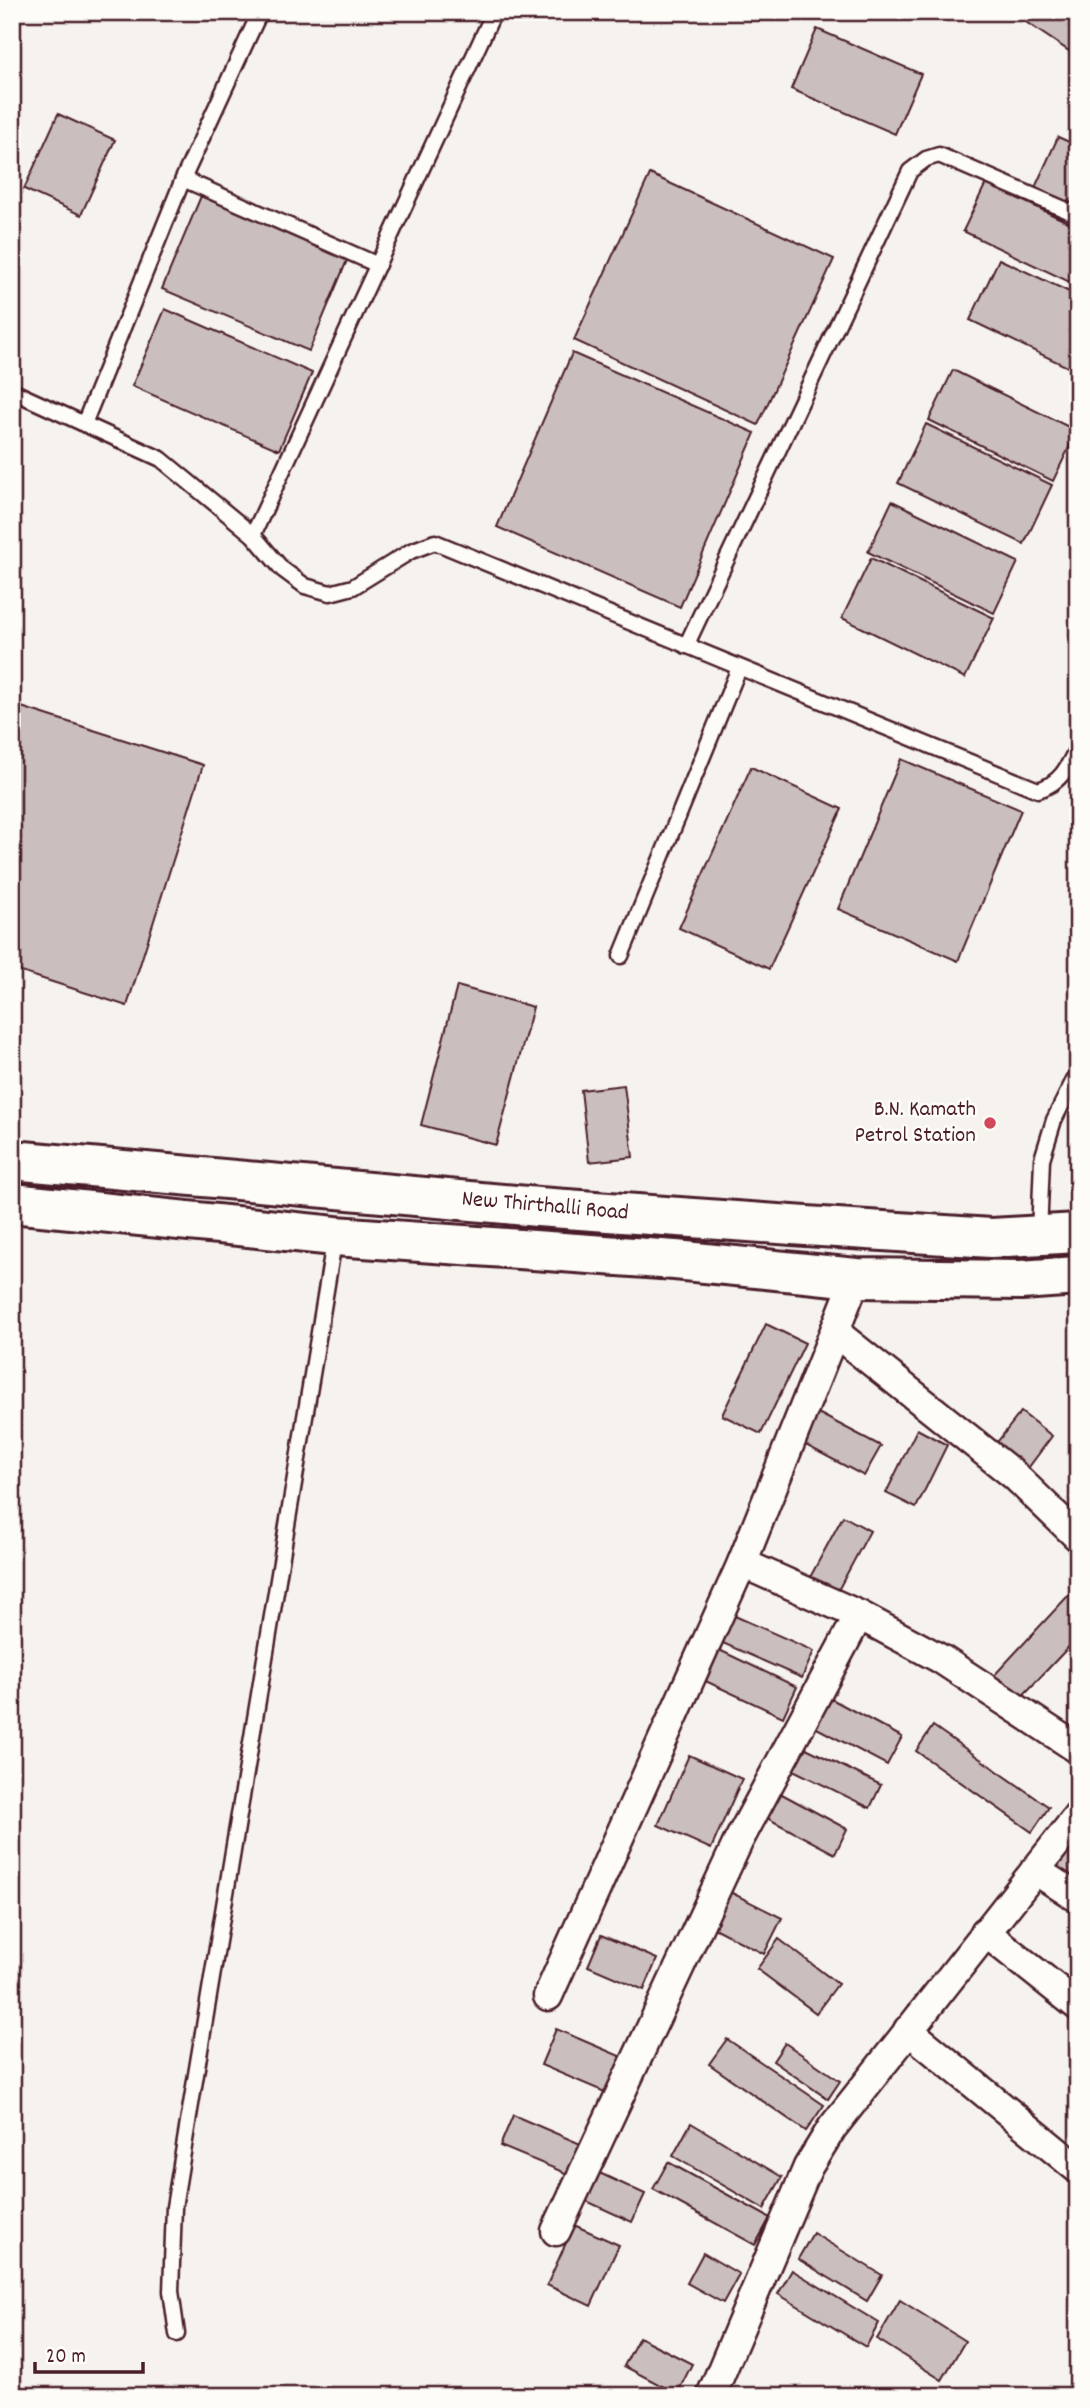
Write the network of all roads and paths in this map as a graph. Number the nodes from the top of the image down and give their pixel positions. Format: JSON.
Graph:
{"nodes":[{"id":1,"x":260,"y":12,"type":"edge"},
{"id":2,"x":494,"y":12,"type":"edge"},
{"id":3,"x":183,"y":179,"type":"junction"},
{"id":4,"x":1078,"y":215,"type":"edge"},
{"id":5,"x":378,"y":265,"type":"junction"},
{"id":6,"x":12,"y":391,"type":"edge"},
{"id":7,"x":84,"y":424,"type":"junction"},
{"id":8,"x":253,"y":535,"type":"junction"},
{"id":9,"x":686,"y":646,"type":"junction"},
{"id":10,"x":739,"y":668,"type":"junction"},
{"id":11,"x":1078,"y":746,"type":"edge"},
{"id":12,"x":621,"y":956,"type":"dead end"},
{"id":13,"x":1078,"y":1072,"type":"edge"},
{"id":14,"x":12,"y":1160,"type":"edge"},
{"id":15,"x":12,"y":1203,"type":"edge"},
{"id":16,"x":806,"y":1226,"type":"junction"},
{"id":17,"x":1078,"y":1233,"type":"edge"},
{"id":18,"x":1039,"y":1235,"type":"junction"},
{"id":19,"x":335,"y":1236,"type":"junction"},
{"id":20,"x":802,"y":1273,"type":"junction"},
{"id":21,"x":1078,"y":1276,"type":"edge"},
{"id":22,"x":856,"y":1278,"type":"junction"},
{"id":23,"x":836,"y":1334,"type":"junction"},
{"id":24,"x":1078,"y":1537,"type":"edge"},
{"id":25,"x":742,"y":1563,"type":"junction"},
{"id":26,"x":859,"y":1615,"type":"junction"},
{"id":27,"x":1078,"y":1749,"type":"edge"},
{"id":28,"x":1078,"y":1816,"type":"edge"},
{"id":29,"x":1035,"y":1870,"type":"junction"},
{"id":30,"x":1078,"y":1898,"type":"edge"},
{"id":31,"x":985,"y":1932,"type":"junction"},
{"id":32,"x":548,"y":1996,"type":"dead end"},
{"id":33,"x":1078,"y":2006,"type":"edge"},
{"id":34,"x":908,"y":2030,"type":"junction"},
{"id":35,"x":1078,"y":2169,"type":"edge"},
{"id":36,"x":556,"y":2231,"type":"dead end"},
{"id":37,"x":177,"y":2334,"type":"dead end"},
{"id":38,"x":710,"y":2396,"type":"edge"}],
"edges":[{"from":1,"to":3,"type":"lane"},
{"from":2,"to":5,"type":"lane"},
{"from":3,"to":5,"type":"lane"},
{"from":3,"to":7,"type":"lane"},
{"from":4,"to":9,"type":"lane"},
{"from":5,"to":8,"type":"lane"},
{"from":6,"to":7,"type":"lane"},
{"from":7,"to":8,"type":"lane"},
{"from":8,"to":9,"type":"lane"},
{"from":9,"to":10,"type":"lane"},
{"from":10,"to":11,"type":"lane"},
{"from":10,"to":12,"type":"lane"},
{"from":13,"to":18,"type":"lane"},
{"from":14,"to":16,"type":"highway","name":"New Thirthalli Road"},
{"from":15,"to":19,"type":"highway"},
{"from":16,"to":18,"type":"highway","name":"New Thirthalli Road"},
{"from":16,"to":20,"type":"highway"},
{"from":17,"to":18,"type":"highway","name":"New Thirthalli Road"},
{"from":19,"to":20,"type":"highway"},
{"from":19,"to":37,"type":"lane"},
{"from":20,"to":22,"type":"highway"},
{"from":21,"to":22,"type":"highway"},
{"from":22,"to":23,"type":"street"},
{"from":23,"to":24,"type":"street"},
{"from":23,"to":25,"type":"street"},
{"from":25,"to":26,"type":"street"},
{"from":25,"to":32,"type":"street"},
{"from":26,"to":27,"type":"street"},
{"from":26,"to":36,"type":"street"},
{"from":28,"to":29,"type":"street"},
{"from":29,"to":30,"type":"street"},
{"from":29,"to":31,"type":"street"},
{"from":31,"to":33,"type":"street"},
{"from":31,"to":34,"type":"street"},
{"from":34,"to":35,"type":"street"},
{"from":34,"to":38,"type":"street"}]}
